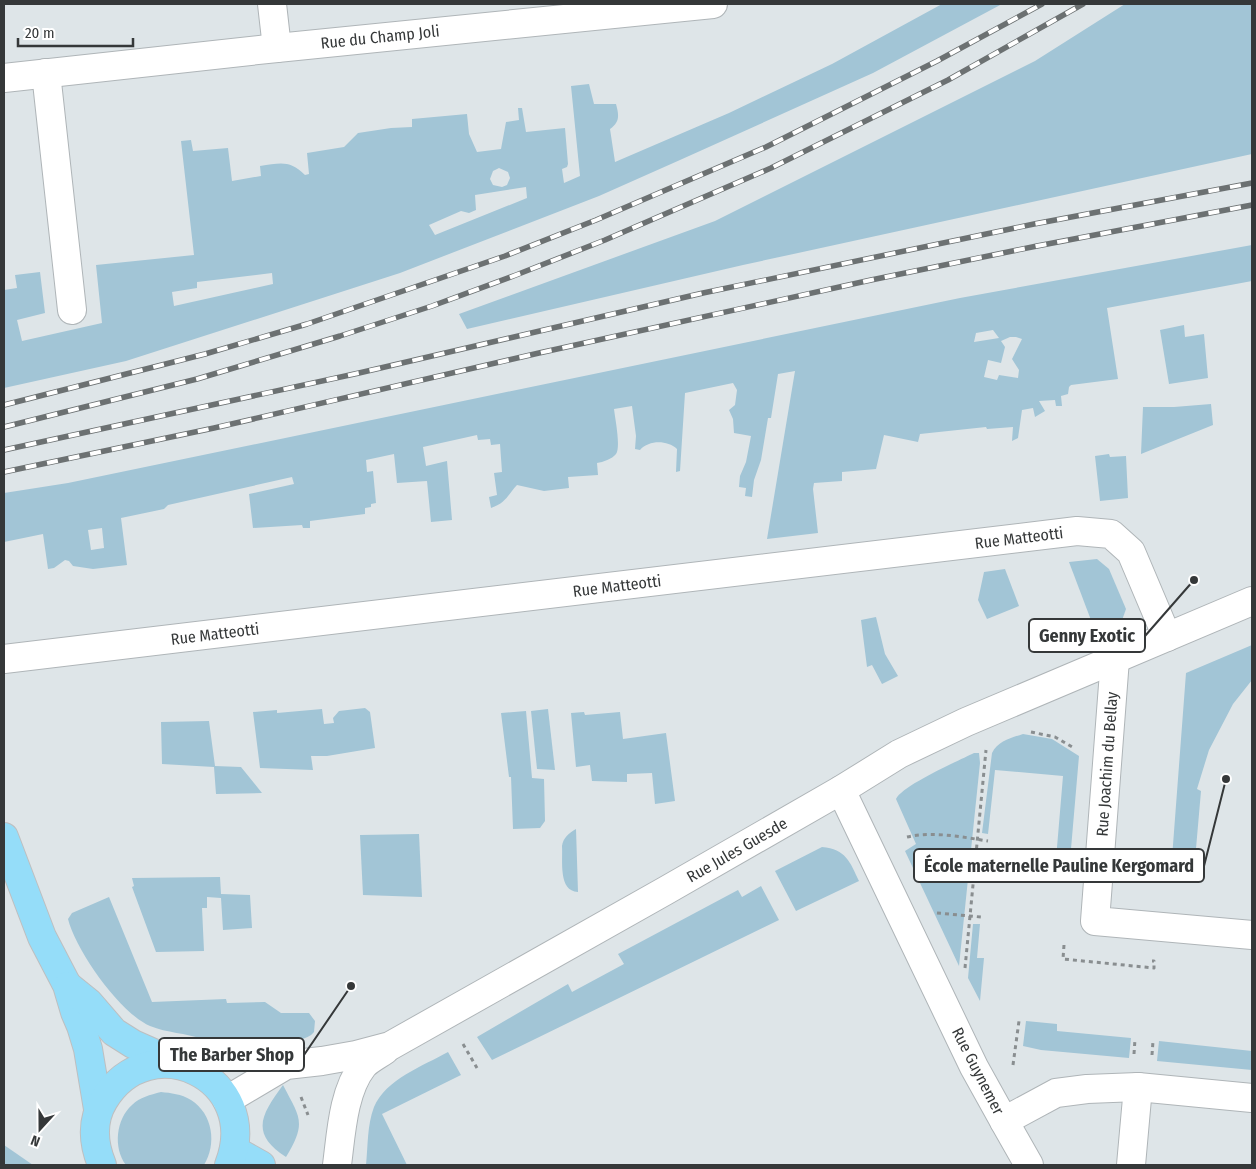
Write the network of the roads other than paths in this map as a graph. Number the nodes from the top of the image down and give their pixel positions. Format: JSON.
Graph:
{"nodes":[{"id":1,"x":272,"y":4,"type":"edge"},
{"id":2,"x":697,"y":5,"type":"edge"},
{"id":3,"x":277,"y":48,"type":"junction"},
{"id":4,"x":46,"y":73,"type":"junction"},
{"id":5,"x":4,"y":78,"type":"edge"},
{"id":6,"x":72,"y":310,"type":"dead end"},
{"id":7,"x":1252,"y":602,"type":"edge"},
{"id":8,"x":1167,"y":637,"type":"junction"},
{"id":9,"x":4,"y":659,"type":"edge"},
{"id":10,"x":1115,"y":659,"type":"junction"},
{"id":11,"x":841,"y":790,"type":"junction"},
{"id":12,"x":4,"y":836,"type":"edge"},
{"id":13,"x":1252,"y":935,"type":"edge"},
{"id":14,"x":67,"y":985,"type":"junction"},
{"id":15,"x":390,"y":1046,"type":"junction"},
{"id":16,"x":178,"y":1064,"type":"junction"},
{"id":17,"x":1138,"y":1088,"type":"junction"},
{"id":18,"x":1252,"y":1098,"type":"edge"},
{"id":19,"x":227,"y":1100,"type":"junction"},
{"id":20,"x":98,"y":1110,"type":"junction"},
{"id":21,"x":1004,"y":1121,"type":"junction"},
{"id":22,"x":232,"y":1158,"type":"edge"},
{"id":23,"x":102,"y":1165,"type":"edge"},
{"id":24,"x":261,"y":1165,"type":"edge"},
{"id":25,"x":338,"y":1165,"type":"edge"},
{"id":26,"x":1029,"y":1165,"type":"edge"},
{"id":27,"x":1131,"y":1165,"type":"edge"}],
"edges":[{"from":1,"to":3,"type":"street"},
{"from":2,"to":3,"type":"street","name":"Rue du Champ Joli"},
{"from":3,"to":4,"type":"street","name":"Rue du Champ Joli"},
{"from":4,"to":5,"type":"street","name":"Rue du Champ Joli"},
{"from":4,"to":6,"type":"street"},
{"from":7,"to":8,"type":"street","name":"Rue Jules Guesde"},
{"from":8,"to":9,"type":"street","name":"Rue Matteotti"},
{"from":8,"to":10,"type":"street","name":"Rue Jules Guesde"},
{"from":10,"to":11,"type":"street","name":"Rue Jules Guesde"},
{"from":10,"to":13,"type":"street","name":"Rue Joachim du Bellay"},
{"from":11,"to":15,"type":"street","name":"Rue Jules Guesde"},
{"from":11,"to":21,"type":"street","name":"Rue Guynemer"},
{"from":12,"to":14,"type":"main road"},
{"from":14,"to":16,"type":"main road"},
{"from":14,"to":20,"type":"main road"},
{"from":15,"to":19,"type":"street","name":"Rue Jules Guesde"},
{"from":15,"to":25,"type":"street"},
{"from":16,"to":19,"type":"main road"},
{"from":16,"to":20,"type":"main road"},
{"from":17,"to":18,"type":"street","name":"Rue Guynemer"},
{"from":17,"to":21,"type":"street","name":"Rue Guynemer"},
{"from":17,"to":27,"type":"street"},
{"from":19,"to":22,"type":"main road"},
{"from":20,"to":23,"type":"main road"},
{"from":21,"to":26,"type":"street"},
{"from":22,"to":24,"type":"main road"}]}
